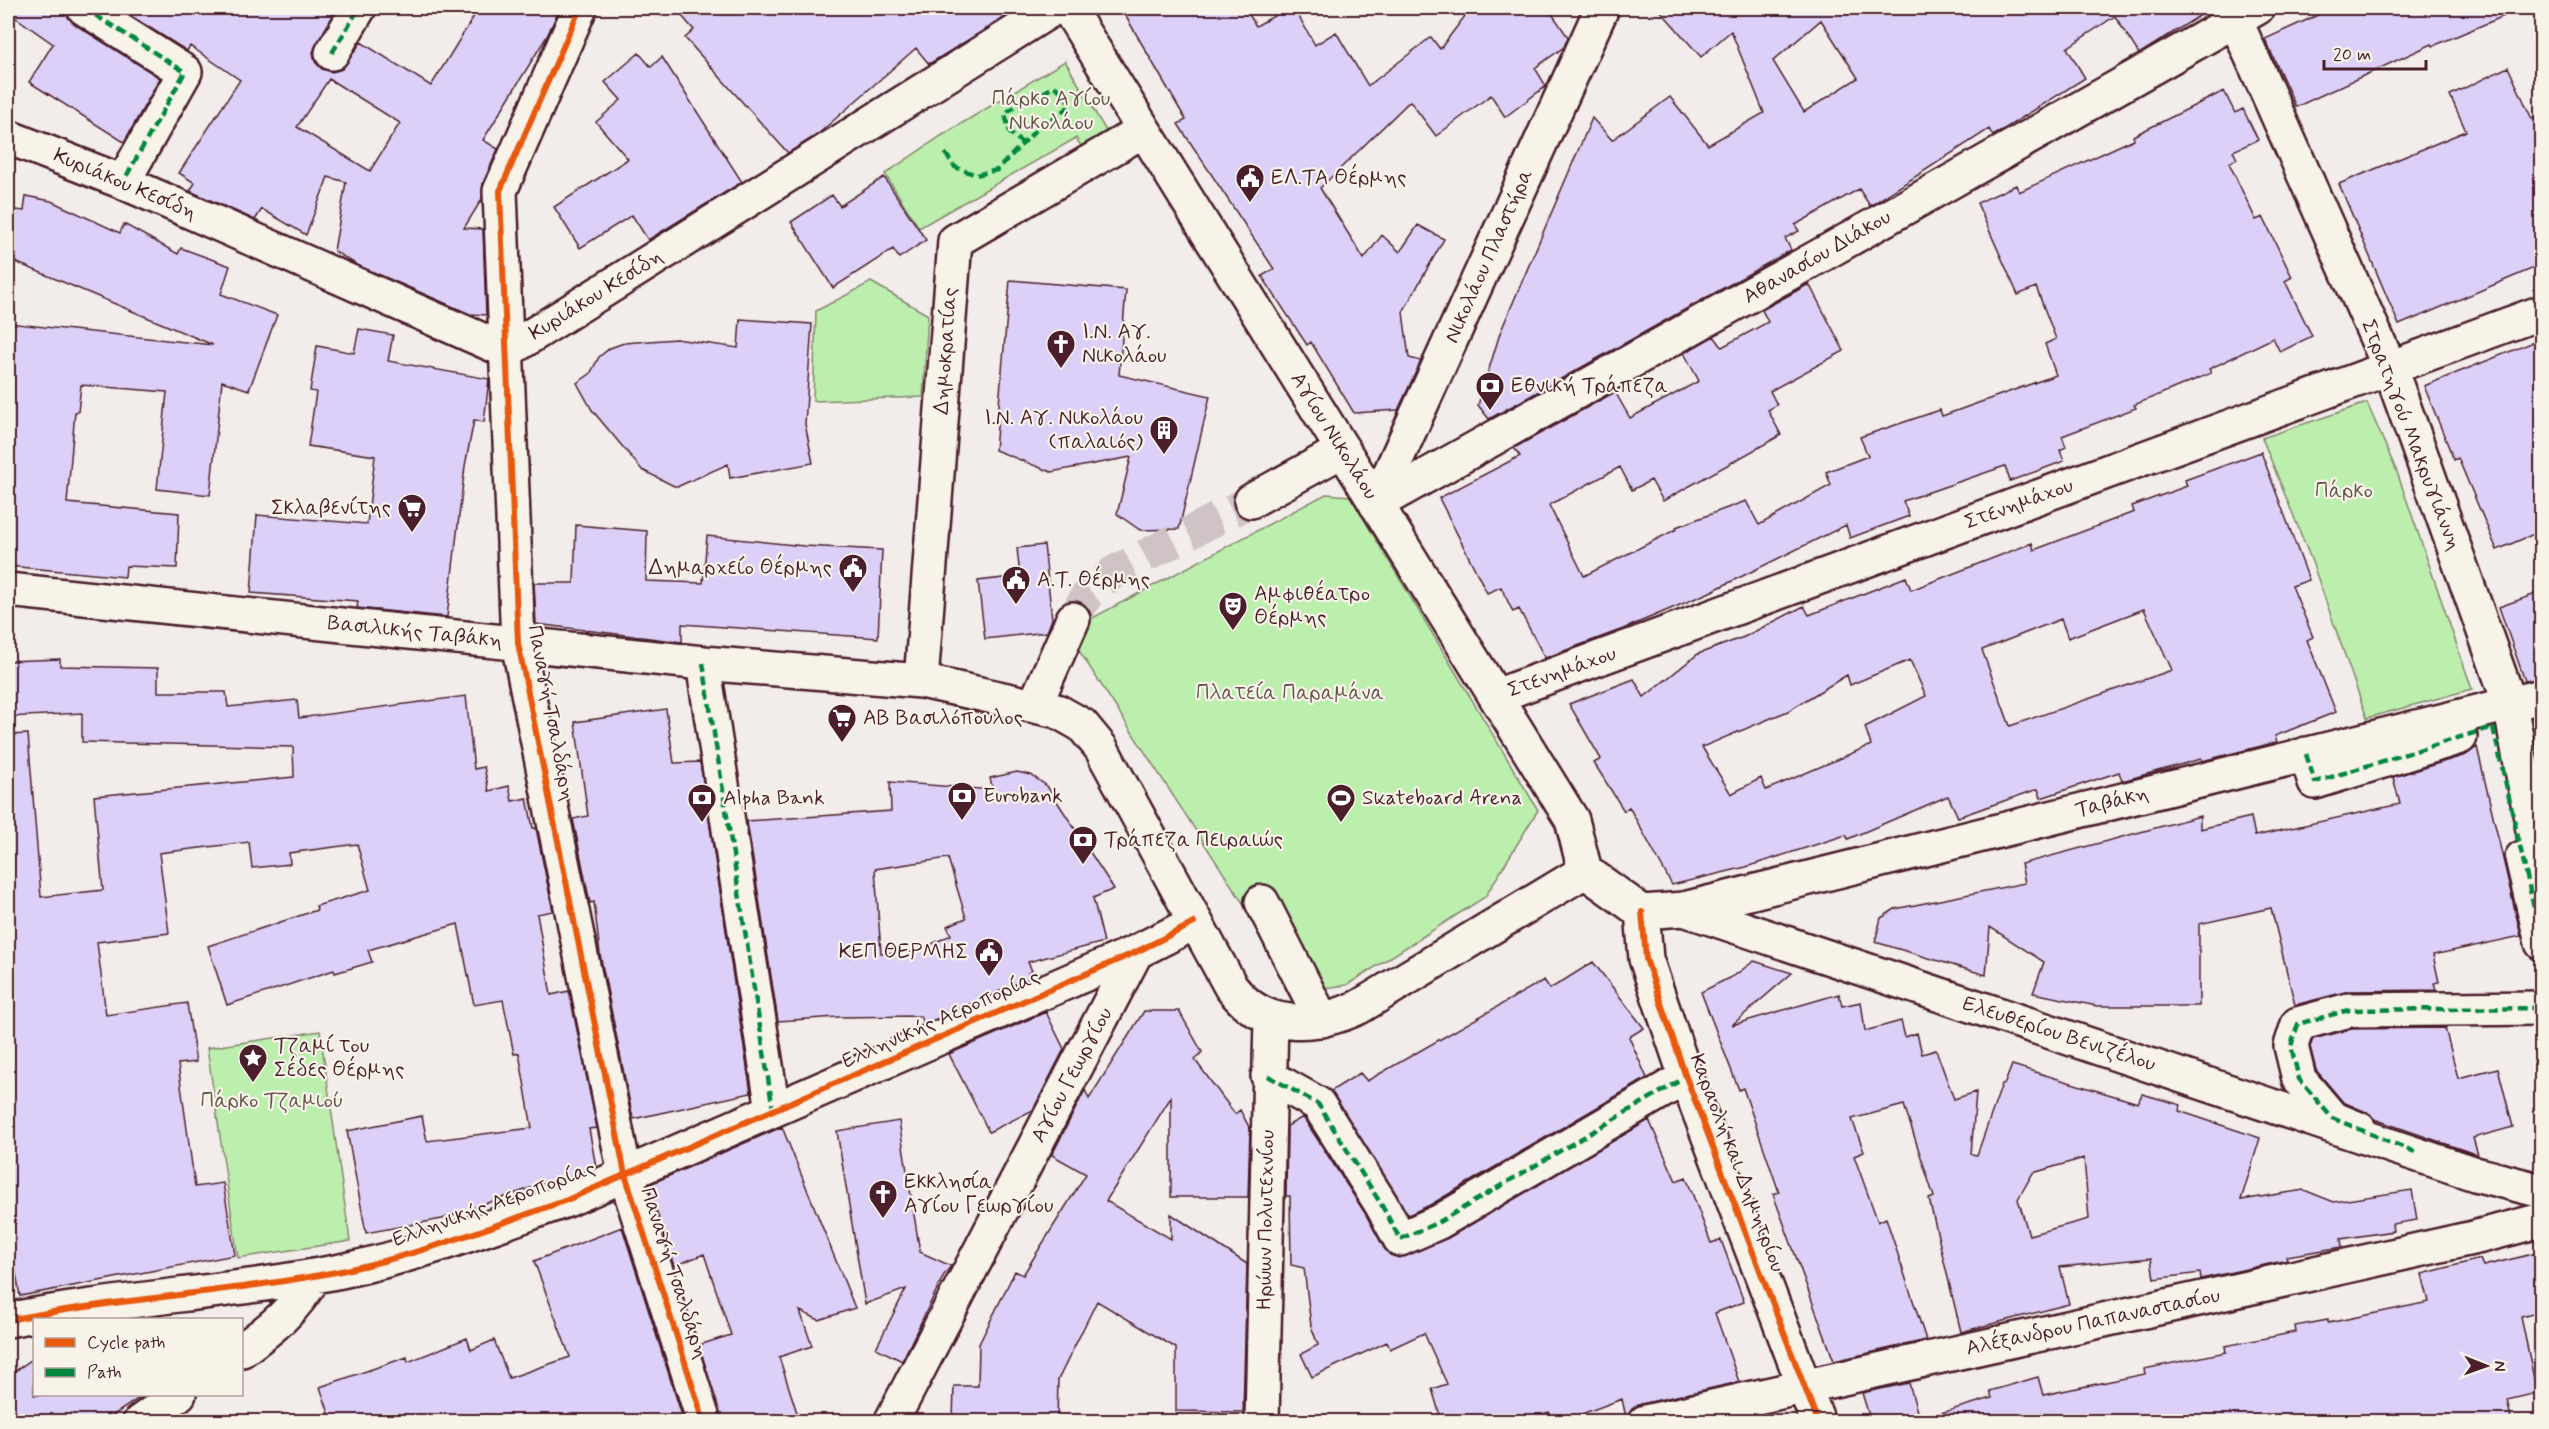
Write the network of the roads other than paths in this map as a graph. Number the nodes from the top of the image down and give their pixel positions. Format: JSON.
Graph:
{"nodes":[{"id":1,"x":84,"y":8,"type":"edge"},
{"id":2,"x":359,"y":8,"type":"edge"},
{"id":3,"x":579,"y":8,"type":"edge"},
{"id":4,"x":1054,"y":8,"type":"edge"},
{"id":5,"x":1068,"y":8,"type":"edge"},
{"id":6,"x":1602,"y":8,"type":"edge"},
{"id":7,"x":2241,"y":11,"type":"edge"},
{"id":8,"x":332,"y":53,"type":"dead end"},
{"id":9,"x":1144,"y":130,"type":"junction"},
{"id":10,"x":8,"y":137,"type":"edge"},
{"id":11,"x":123,"y":182,"type":"junction"},
{"id":12,"x":2541,"y":312,"type":"edge"},
{"id":13,"x":507,"y":351,"type":"junction"},
{"id":14,"x":2390,"y":368,"type":"junction"},
{"id":15,"x":1343,"y":450,"type":"junction"},
{"id":16,"x":1251,"y":501,"type":"tunnel mouth"},
{"id":17,"x":1376,"y":504,"type":"junction"},
{"id":18,"x":8,"y":590,"type":"edge"},
{"id":19,"x":1073,"y":619,"type":"tunnel mouth"},
{"id":20,"x":518,"y":643,"type":"junction"},
{"id":21,"x":703,"y":663,"type":"junction"},
{"id":22,"x":921,"y":681,"type":"junction"},
{"id":23,"x":1496,"y":696,"type":"junction"},
{"id":24,"x":2541,"y":696,"type":"edge"},
{"id":25,"x":2510,"y":704,"type":"junction"},
{"id":26,"x":1035,"y":705,"type":"junction"},
{"id":27,"x":2306,"y":754,"type":"junction"},
{"id":28,"x":1585,"y":871,"type":"junction"},
{"id":29,"x":2541,"y":879,"type":"edge"},
{"id":30,"x":1262,"y":902,"type":"dead end"},
{"id":31,"x":1684,"y":909,"type":"junction"},
{"id":32,"x":1642,"y":912,"type":"junction"},
{"id":33,"x":1194,"y":923,"type":"junction"},
{"id":34,"x":2541,"y":943,"type":"edge"},
{"id":35,"x":1136,"y":952,"type":"junction"},
{"id":36,"x":2541,"y":1008,"type":"edge"},
{"id":37,"x":1271,"y":1018,"type":"junction"},
{"id":38,"x":1322,"y":1020,"type":"junction"},
{"id":39,"x":1268,"y":1076,"type":"junction"},
{"id":40,"x":1686,"y":1077,"type":"junction"},
{"id":41,"x":773,"y":1110,"type":"junction"},
{"id":42,"x":2415,"y":1152,"type":"junction"},
{"id":43,"x":625,"y":1174,"type":"junction"},
{"id":44,"x":2541,"y":1191,"type":"edge"},
{"id":45,"x":2541,"y":1220,"type":"edge"},
{"id":46,"x":314,"y":1276,"type":"junction"},
{"id":47,"x":8,"y":1320,"type":"edge"},
{"id":48,"x":243,"y":1349,"type":"edge"},
{"id":49,"x":1804,"y":1386,"type":"junction"},
{"id":50,"x":177,"y":1396,"type":"edge"},
{"id":51,"x":140,"y":1422,"type":"edge"},
{"id":52,"x":704,"y":1422,"type":"edge"},
{"id":53,"x":891,"y":1422,"type":"edge"},
{"id":54,"x":1262,"y":1422,"type":"edge"},
{"id":55,"x":1645,"y":1422,"type":"edge"},
{"id":56,"x":1818,"y":1422,"type":"edge"}],
"edges":[{"from":1,"to":11,"type":"street"},
{"from":2,"to":8,"type":"street"},
{"from":3,"to":13,"type":"street","name":"Παναγή Τσαλδάρη"},
{"from":4,"to":13,"type":"street","name":"Κυριάκου Κεσίδη"},
{"from":5,"to":9,"type":"street","name":"Αγίου Νικολάου"},
{"from":6,"to":17,"type":"street","name":"Νικολάου Πλαστήρα"},
{"from":7,"to":14,"type":"street","name":"Στρατηγού Μακρυγιάννη"},
{"from":7,"to":17,"type":"street","name":"Αθανασίου Διάκου"},
{"from":9,"to":15,"type":"street","name":"Αγίου Νικολάου"},
{"from":9,"to":22,"type":"street","name":"Δημοκρατίας"},
{"from":10,"to":11,"type":"street","name":"Κυριάκου Κεσίδη"},
{"from":11,"to":13,"type":"street","name":"Κυριάκου Κεσίδη"},
{"from":12,"to":14,"type":"street","name":"Στενημάχου"},
{"from":13,"to":20,"type":"street","name":"Παναγή Τσαλδάρη"},
{"from":14,"to":23,"type":"street","name":"Στενημάχου"},
{"from":14,"to":25,"type":"street","name":"Στρατηγού Μακρυγιάννη"},
{"from":15,"to":16,"type":"street"},
{"from":15,"to":17,"type":"street","name":"Αγίου Νικολάου"},
{"from":17,"to":23,"type":"street","name":"Αγίου Νικολάου"},
{"from":18,"to":20,"type":"street","name":"Βασιλικής Ταβάκη"},
{"from":19,"to":26,"type":"street"},
{"from":20,"to":21,"type":"street","name":"Βασιλικής Ταβάκη"},
{"from":20,"to":43,"type":"street","name":"Παναγή Τσαλδάρη"},
{"from":21,"to":22,"type":"street","name":"Βασιλικής Ταβάκη"},
{"from":21,"to":41,"type":"street"},
{"from":22,"to":26,"type":"street","name":"Βασιλικής Ταβάκη"},
{"from":23,"to":28,"type":"street","name":"Αγίου Νικολάου"},
{"from":24,"to":25,"type":"street","name":"Ταβάκη"},
{"from":25,"to":27,"type":"street","name":"Ταβάκη"},
{"from":25,"to":29,"type":"street","name":"Στρατηγού Μακρυγιάννη"},
{"from":26,"to":33,"type":"street"},
{"from":27,"to":31,"type":"street","name":"Ταβάκη"},
{"from":27,"to":34,"type":"street"},
{"from":28,"to":32,"type":"street"},
{"from":28,"to":38,"type":"street"},
{"from":30,"to":38,"type":"street"},
{"from":31,"to":32,"type":"street","name":"Ελευθερίου Βενιζέλου"},
{"from":31,"to":42,"type":"street","name":"Ελευθερίου Βενιζέλου"},
{"from":32,"to":40,"type":"street","name":"Καραολή και Δημητρίου"},
{"from":33,"to":35,"type":"street","name":"Ελληνικής Αεροπορίας"},
{"from":33,"to":37,"type":"street"},
{"from":35,"to":41,"type":"street","name":"Ελληνικής Αεροπορίας"},
{"from":35,"to":53,"type":"street","name":"Αγίου Γεωργίου"},
{"from":36,"to":42,"type":"street"},
{"from":37,"to":38,"type":"street"},
{"from":37,"to":39,"type":"street","name":"Ηρώων Πολυτεχνίου"},
{"from":39,"to":40,"type":"street"},
{"from":39,"to":54,"type":"street","name":"Ηρώων Πολυτεχνίου"},
{"from":40,"to":49,"type":"street","name":"Καραολή και Δημητρίου"},
{"from":41,"to":43,"type":"street","name":"Ελληνικής Αεροπορίας"},
{"from":42,"to":44,"type":"street","name":"Ελευθερίου Βενιζέλου"},
{"from":43,"to":46,"type":"street","name":"Ελληνικής Αεροπορίας"},
{"from":43,"to":52,"type":"street","name":"Παναγή Τσαλδάρη"},
{"from":45,"to":49,"type":"street","name":"Αλέξανδρου Παπαναστασίου"},
{"from":46,"to":47,"type":"street","name":"Ελληνικής Αεροπορίας"},
{"from":46,"to":48,"type":"street"},
{"from":49,"to":55,"type":"street","name":"Αλέξανδρου Παπαναστασίου"},
{"from":49,"to":56,"type":"street","name":"Καραολή και Δημητρίου"},
{"from":50,"to":51,"type":"street"}]}
